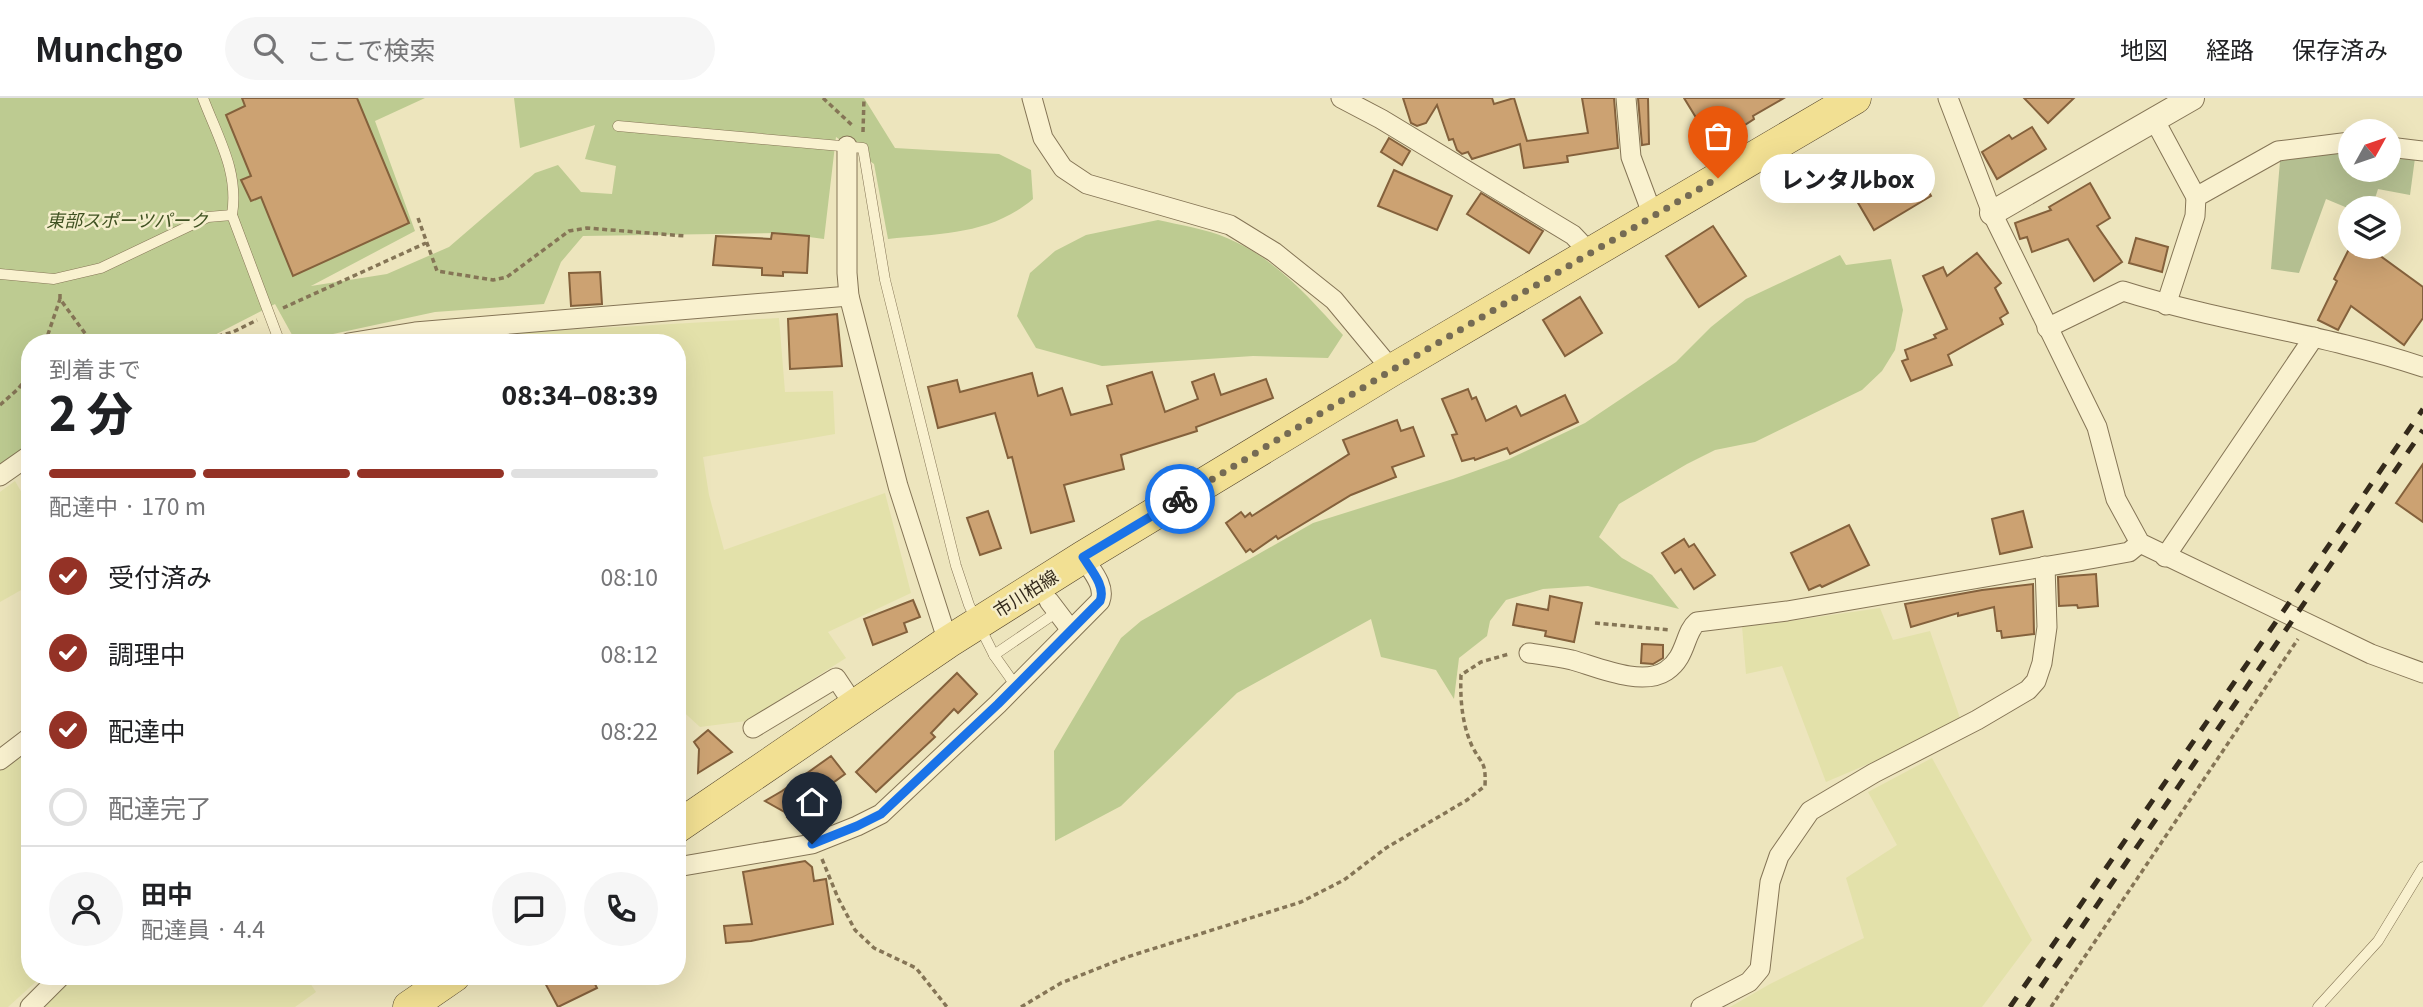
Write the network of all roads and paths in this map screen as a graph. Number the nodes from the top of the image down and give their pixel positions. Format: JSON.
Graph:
{"nodes":[{"id":1,"x":202,"y":98,"type":"edge"},
{"id":2,"x":822,"y":98,"type":"edge"},
{"id":3,"x":864,"y":98,"type":"edge"},
{"id":4,"x":1032,"y":98,"type":"edge"},
{"id":5,"x":1341,"y":98,"type":"edge"},
{"id":6,"x":1626,"y":98,"type":"edge"},
{"id":7,"x":1855,"y":98,"type":"edge"},
{"id":8,"x":1948,"y":98,"type":"edge"},
{"id":9,"x":2192,"y":98,"type":"edge"},
{"id":10,"x":2155,"y":121,"type":"junction"},
{"id":11,"x":618,"y":126,"type":"dead end"},
{"id":12,"x":2338,"y":144,"type":"edge"},
{"id":13,"x":847,"y":146,"type":"junction"},
{"id":14,"x":2401,"y":148,"type":"edge"},
{"id":15,"x":2423,"y":151,"type":"edge"},
{"id":16,"x":2196,"y":197,"type":"junction"},
{"id":17,"x":1992,"y":213,"type":"junction"},
{"id":18,"x":232,"y":215,"type":"junction"},
{"id":19,"x":1653,"y":216,"type":"junction"},
{"id":20,"x":418,"y":218,"type":"dead end"},
{"id":21,"x":685,"y":236,"type":"dead end"},
{"id":22,"x":426,"y":243,"type":"junction"},
{"id":23,"x":1591,"y":254,"type":"junction"},
{"id":24,"x":0,"y":274,"type":"edge"},
{"id":25,"x":59,"y":278,"type":"junction"},
{"id":26,"x":849,"y":296,"type":"junction"},
{"id":27,"x":60,"y":299,"type":"junction"},
{"id":28,"x":2166,"y":305,"type":"junction"},
{"id":29,"x":269,"y":314,"type":"junction"},
{"id":30,"x":2047,"y":328,"type":"junction"},
{"id":31,"x":48,"y":334,"type":"edge"},
{"id":32,"x":85,"y":334,"type":"edge"},
{"id":33,"x":226,"y":334,"type":"edge"},
{"id":34,"x":277,"y":334,"type":"edge"},
{"id":35,"x":403,"y":334,"type":"edge"},
{"id":36,"x":2314,"y":337,"type":"junction"},
{"id":37,"x":2423,"y":367,"type":"edge"},
{"id":38,"x":1392,"y":370,"type":"junction"},
{"id":39,"x":21,"y":385,"type":"edge"},
{"id":40,"x":0,"y":405,"type":"edge"},
{"id":41,"x":21,"y":461,"type":"edge"},
{"id":42,"x":0,"y":475,"type":"edge"},
{"id":43,"x":2140,"y":543,"type":"junction"},
{"id":44,"x":1083,"y":557,"type":"junction"},
{"id":45,"x":2165,"y":557,"type":"junction"},
{"id":46,"x":2045,"y":566,"type":"junction"},
{"id":47,"x":1053,"y":606,"type":"joint"},
{"id":48,"x":1595,"y":623,"type":"dead end"},
{"id":49,"x":2309,"y":623,"type":"junction"},
{"id":50,"x":1071,"y":630,"type":"junction"},
{"id":51,"x":1682,"y":632,"type":"dead end"},
{"id":52,"x":948,"y":642,"type":"junction"},
{"id":53,"x":1529,"y":653,"type":"joint"},
{"id":54,"x":994,"y":655,"type":"junction"},
{"id":55,"x":2423,"y":673,"type":"edge"},
{"id":56,"x":1016,"y":686,"type":"junction"},
{"id":57,"x":854,"y":705,"type":"junction"},
{"id":58,"x":753,"y":729,"type":"dead end"},
{"id":59,"x":21,"y":744,"type":"edge"},
{"id":60,"x":0,"y":760,"type":"edge"},
{"id":61,"x":686,"y":821,"type":"edge"},
{"id":62,"x":812,"y":844,"type":"junction"},
{"id":63,"x":686,"y":865,"type":"edge"},
{"id":64,"x":2423,"y":867,"type":"edge"},
{"id":65,"x":52,"y":985,"type":"edge"},
{"id":66,"x":440,"y":985,"type":"edge"},
{"id":67,"x":30,"y":1007,"type":"edge"},
{"id":68,"x":409,"y":1007,"type":"edge"},
{"id":69,"x":947,"y":1007,"type":"edge"},
{"id":70,"x":1021,"y":1007,"type":"edge"},
{"id":71,"x":1701,"y":1007,"type":"edge"},
{"id":72,"x":2051,"y":1007,"type":"edge"},
{"id":73,"x":2318,"y":1007,"type":"edge"}],
"edges":[{"from":1,"to":18,"type":"lane"},
{"from":2,"to":3,"type":"path"},
{"from":4,"to":38,"type":"street"},
{"from":5,"to":23,"type":"street"},
{"from":6,"to":19,"type":"street"},
{"from":7,"to":19,"type":"main road","name":"市川柏線"},
{"from":8,"to":17,"type":"street"},
{"from":9,"to":10,"type":"street"},
{"from":10,"to":16,"type":"street"},
{"from":10,"to":17,"type":"street"},
{"from":11,"to":13,"type":"lane"},
{"from":12,"to":16,"type":"street"},
{"from":13,"to":26,"type":"street"},
{"from":13,"to":54,"type":"lane"},
{"from":14,"to":15,"type":"street"},
{"from":16,"to":28,"type":"street"},
{"from":17,"to":30,"type":"street"},
{"from":18,"to":25,"type":"lane"},
{"from":18,"to":29,"type":"lane"},
{"from":19,"to":23,"type":"main road","name":"市川柏線"},
{"from":20,"to":22,"type":"path"},
{"from":21,"to":22,"type":"path"},
{"from":22,"to":29,"type":"path"},
{"from":23,"to":38,"type":"main road","name":"市川柏線"},
{"from":24,"to":25,"type":"lane"},
{"from":25,"to":27,"type":"path"},
{"from":26,"to":35,"type":"street"},
{"from":26,"to":52,"type":"street"},
{"from":27,"to":31,"type":"path"},
{"from":27,"to":32,"type":"path"},
{"from":28,"to":30,"type":"street"},
{"from":28,"to":36,"type":"street"},
{"from":29,"to":33,"type":"path"},
{"from":29,"to":34,"type":"lane"},
{"from":30,"to":43,"type":"street"},
{"from":36,"to":37,"type":"street"},
{"from":36,"to":45,"type":"street"},
{"from":38,"to":44,"type":"main road","name":"市川柏線"},
{"from":39,"to":40,"type":"path"},
{"from":41,"to":42,"type":"street"},
{"from":43,"to":45,"type":"street"},
{"from":43,"to":46,"type":"street"},
{"from":44,"to":50,"type":"street"},
{"from":44,"to":52,"type":"main road","name":"市川柏線"},
{"from":45,"to":49,"type":"street"},
{"from":46,"to":53,"type":"street"},
{"from":46,"to":71,"type":"street"},
{"from":47,"to":50,"type":"street"},
{"from":47,"to":54,"type":"lane"},
{"from":48,"to":51,"type":"path"},
{"from":49,"to":55,"type":"street"},
{"from":49,"to":72,"type":"path"},
{"from":50,"to":56,"type":"street"},
{"from":52,"to":57,"type":"main road","name":"市川柏線"},
{"from":53,"to":70,"type":"path"},
{"from":54,"to":56,"type":"lane"},
{"from":56,"to":62,"type":"street"},
{"from":57,"to":58,"type":"street"},
{"from":57,"to":61,"type":"main road","name":"市川柏線"},
{"from":59,"to":60,"type":"street"},
{"from":62,"to":63,"type":"street"},
{"from":62,"to":69,"type":"path"},
{"from":64,"to":73,"type":"lane"},
{"from":65,"to":67,"type":"street"},
{"from":66,"to":68,"type":"main road"}]}
